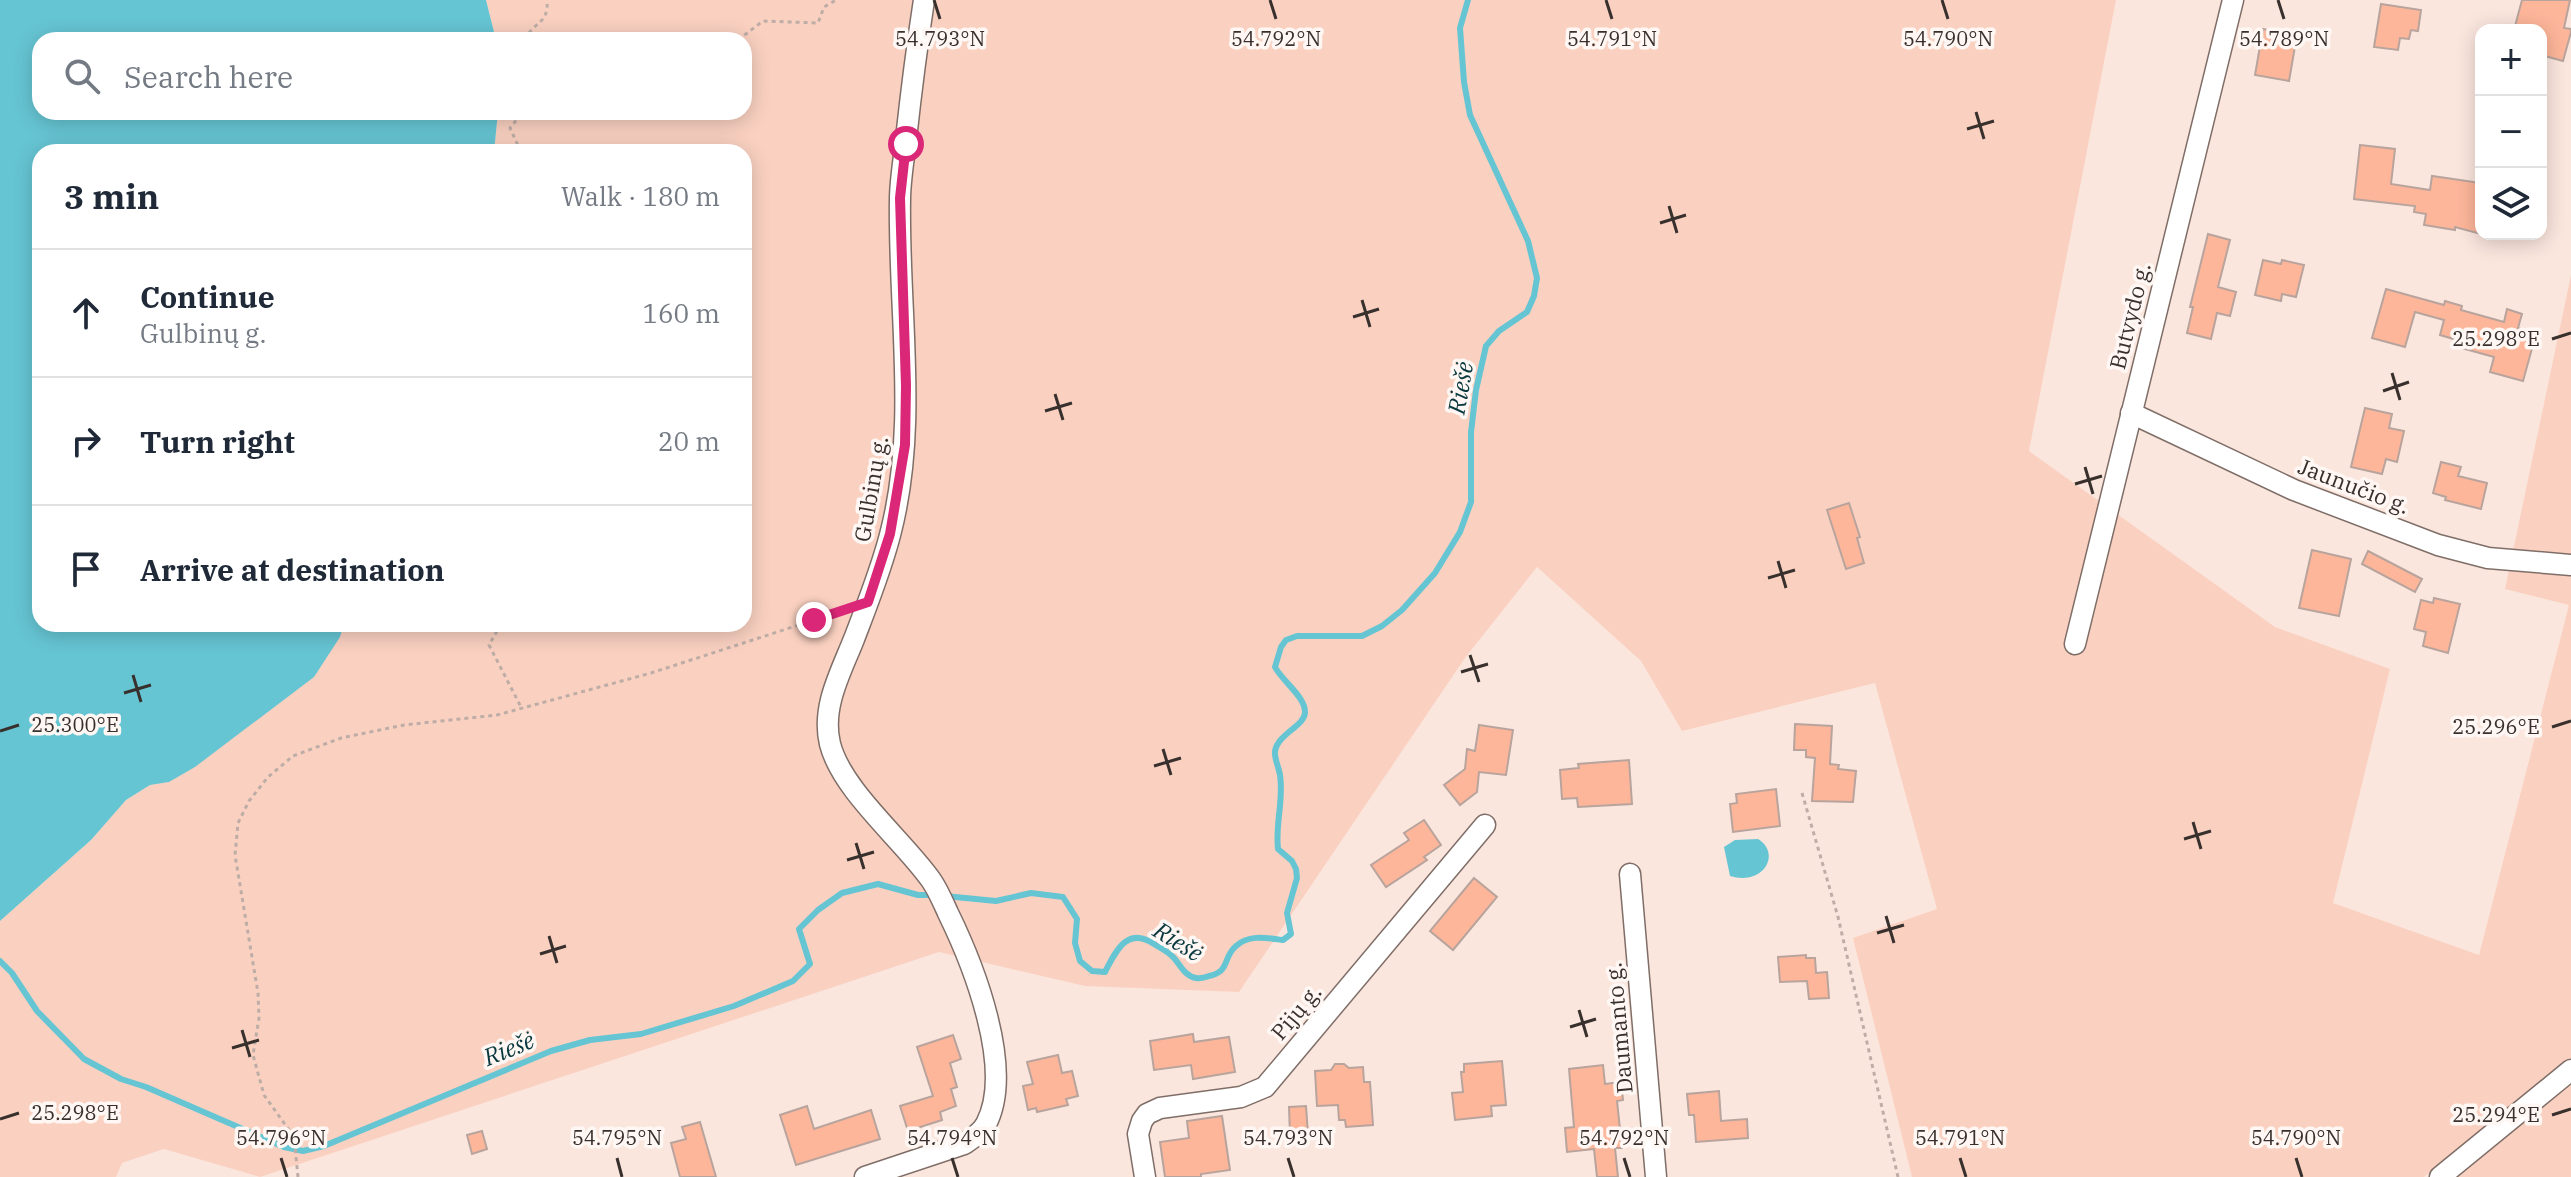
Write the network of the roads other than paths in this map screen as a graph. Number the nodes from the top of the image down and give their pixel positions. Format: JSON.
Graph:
{"nodes":[{"id":1,"x":924,"y":0,"type":"edge"},
{"id":2,"x":2233,"y":0,"type":"edge"},
{"id":3,"x":2131,"y":413,"type":"junction"},
{"id":4,"x":2571,"y":565,"type":"edge"},
{"id":5,"x":2075,"y":644,"type":"dead end"},
{"id":6,"x":1485,"y":825,"type":"dead end"},
{"id":7,"x":1630,"y":874,"type":"dead end"},
{"id":8,"x":2571,"y":1070,"type":"edge"},
{"id":9,"x":865,"y":1177,"type":"edge"},
{"id":10,"x":1145,"y":1177,"type":"edge"},
{"id":11,"x":1656,"y":1177,"type":"edge"},
{"id":12,"x":2440,"y":1177,"type":"edge"}],
"edges":[{"from":1,"to":9,"type":"street","name":"Gulbinų g."},
{"from":2,"to":3,"type":"street","name":"Butvydo g."},
{"from":3,"to":4,"type":"street","name":"Jaunučio g."},
{"from":3,"to":5,"type":"street","name":"Butvydo g."},
{"from":6,"to":10,"type":"street","name":"Pijų g."},
{"from":7,"to":11,"type":"street","name":"Daumanto g."},
{"from":8,"to":12,"type":"street"}]}
